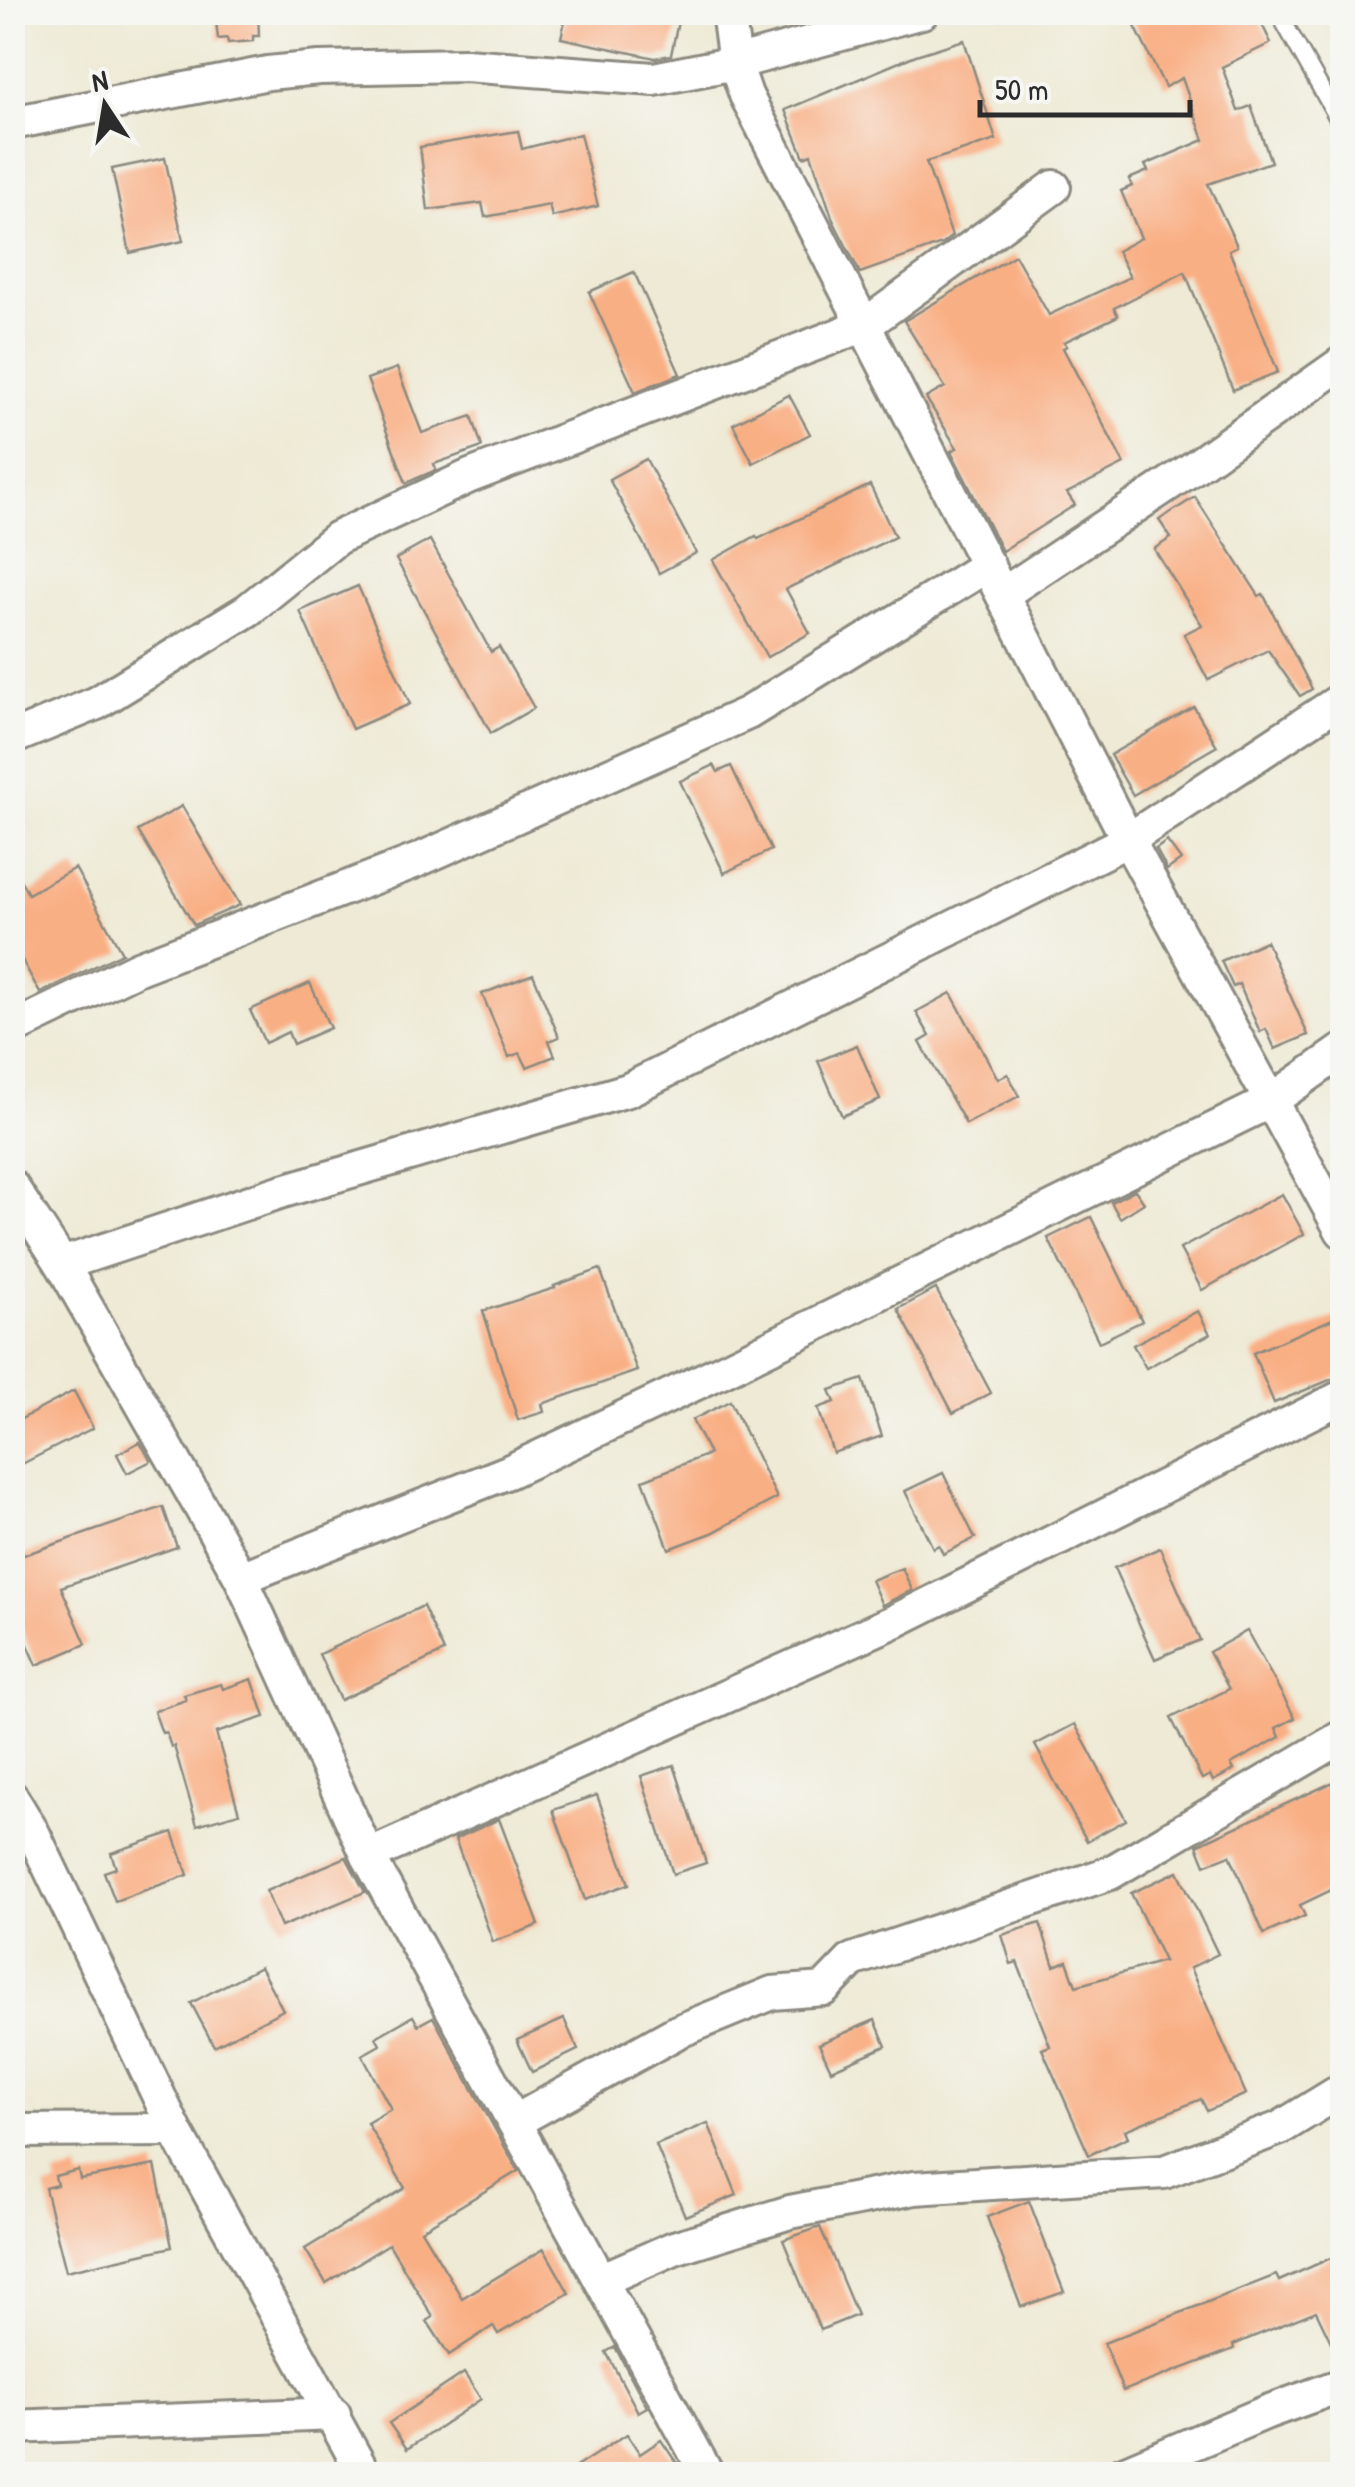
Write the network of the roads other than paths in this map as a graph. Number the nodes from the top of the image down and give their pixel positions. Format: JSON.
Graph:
{"nodes":[{"id":1,"x":728,"y":12,"type":"edge"},
{"id":2,"x":922,"y":12,"type":"edge"},
{"id":3,"x":1278,"y":12,"type":"edge"},
{"id":4,"x":734,"y":63,"type":"junction"},
{"id":5,"x":12,"y":123,"type":"edge"},
{"id":6,"x":1342,"y":126,"type":"edge"},
{"id":7,"x":1054,"y":188,"type":"dead end"},
{"id":8,"x":864,"y":325,"type":"junction"},
{"id":9,"x":1342,"y":363,"type":"edge"},
{"id":10,"x":995,"y":580,"type":"junction"},
{"id":11,"x":1342,"y":699,"type":"edge"},
{"id":12,"x":12,"y":738,"type":"edge"},
{"id":13,"x":1128,"y":840,"type":"junction"},
{"id":14,"x":12,"y":1028,"type":"edge"},
{"id":15,"x":1342,"y":1051,"type":"edge"},
{"id":16,"x":1271,"y":1100,"type":"junction"},
{"id":17,"x":12,"y":1187,"type":"edge"},
{"id":18,"x":1342,"y":1232,"type":"edge"},
{"id":19,"x":62,"y":1264,"type":"junction"},
{"id":20,"x":1342,"y":1397,"type":"edge"},
{"id":21,"x":241,"y":1578,"type":"junction"},
{"id":22,"x":1342,"y":1737,"type":"edge"},
{"id":23,"x":12,"y":1798,"type":"edge"},
{"id":24,"x":23,"y":1833,"type":"edge"},
{"id":25,"x":368,"y":1856,"type":"junction"},
{"id":26,"x":1342,"y":2090,"type":"edge"},
{"id":27,"x":514,"y":2122,"type":"junction"},
{"id":28,"x":176,"y":2130,"type":"junction"},
{"id":29,"x":12,"y":2131,"type":"edge"},
{"id":30,"x":601,"y":2280,"type":"junction"},
{"id":31,"x":1342,"y":2385,"type":"edge"},
{"id":32,"x":334,"y":2414,"type":"junction"},
{"id":33,"x":12,"y":2428,"type":"edge"},
{"id":34,"x":364,"y":2474,"type":"edge"},
{"id":35,"x":708,"y":2474,"type":"edge"},
{"id":36,"x":1121,"y":2474,"type":"edge"}],
"edges":[{"from":1,"to":4,"type":"street"},
{"from":2,"to":4,"type":"street"},
{"from":3,"to":6,"type":"lane"},
{"from":4,"to":5,"type":"street"},
{"from":4,"to":8,"type":"street"},
{"from":7,"to":8,"type":"street"},
{"from":8,"to":10,"type":"street"},
{"from":8,"to":12,"type":"street"},
{"from":9,"to":10,"type":"street"},
{"from":10,"to":13,"type":"street"},
{"from":10,"to":14,"type":"street"},
{"from":11,"to":13,"type":"street"},
{"from":13,"to":16,"type":"street"},
{"from":13,"to":19,"type":"street"},
{"from":15,"to":16,"type":"street"},
{"from":16,"to":18,"type":"street"},
{"from":16,"to":21,"type":"street"},
{"from":17,"to":19,"type":"street"},
{"from":19,"to":21,"type":"street"},
{"from":20,"to":25,"type":"street"},
{"from":21,"to":25,"type":"street"},
{"from":22,"to":27,"type":"street"},
{"from":23,"to":24,"type":"street"},
{"from":24,"to":28,"type":"street"},
{"from":25,"to":27,"type":"street"},
{"from":26,"to":30,"type":"street"},
{"from":27,"to":30,"type":"street"},
{"from":28,"to":29,"type":"street"},
{"from":28,"to":32,"type":"street"},
{"from":30,"to":35,"type":"street"},
{"from":31,"to":36,"type":"street"},
{"from":32,"to":33,"type":"street"},
{"from":32,"to":34,"type":"street"}]}
